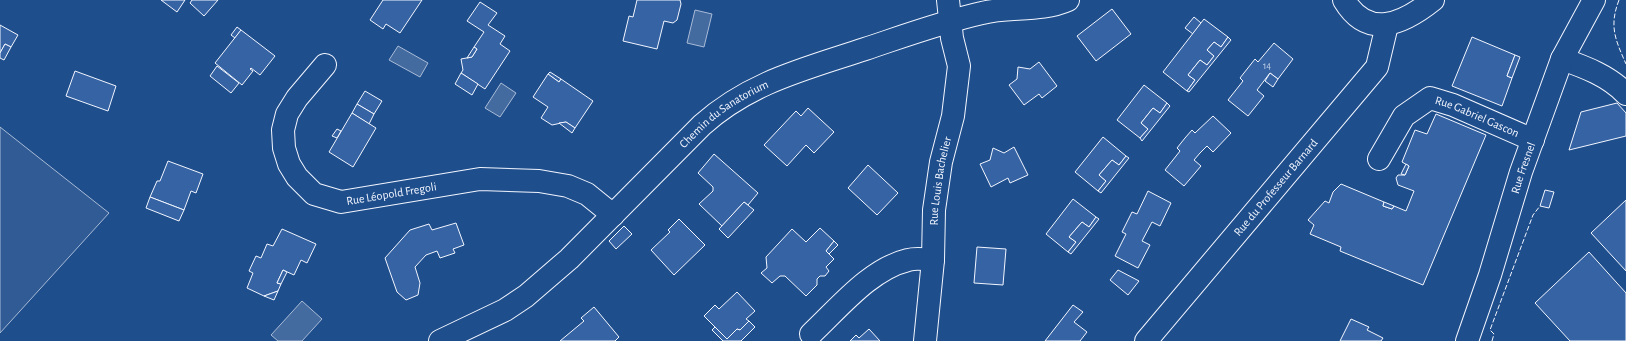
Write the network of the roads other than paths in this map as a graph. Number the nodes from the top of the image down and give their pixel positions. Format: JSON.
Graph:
{"nodes":[{"id":1,"x":948,"y":0,"type":"edge"},
{"id":2,"x":1068,"y":0,"type":"edge"},
{"id":3,"x":1344,"y":0,"type":"edge"},
{"id":4,"x":1433,"y":0,"type":"edge"},
{"id":5,"x":1594,"y":0,"type":"edge"},
{"id":6,"x":950,"y":22,"type":"junction"},
{"id":7,"x":1387,"y":25,"type":"junction"},
{"id":8,"x":1562,"y":59,"type":"junction"},
{"id":9,"x":325,"y":65,"type":"dead end"},
{"id":10,"x":1626,"y":94,"type":"edge"},
{"id":11,"x":1533,"y":140,"type":"junction"},
{"id":12,"x":1379,"y":159,"type":"dead end"},
{"id":13,"x":613,"y":215,"type":"junction"},
{"id":14,"x":933,"y":260,"type":"junction"},
{"id":15,"x":811,"y":334,"type":"dead end"},
{"id":16,"x":440,"y":341,"type":"edge"},
{"id":17,"x":925,"y":341,"type":"edge"},
{"id":18,"x":1146,"y":341,"type":"edge"},
{"id":19,"x":1467,"y":341,"type":"edge"}],
"edges":[{"from":1,"to":6,"type":"street","name":"Rue Louis Bachelier"},
{"from":2,"to":6,"type":"street","name":"Chemin du Sanatorium"},
{"from":3,"to":7,"type":"street"},
{"from":4,"to":7,"type":"street"},
{"from":5,"to":8,"type":"street","name":"Rue Fresnel"},
{"from":6,"to":13,"type":"street","name":"Chemin du Sanatorium"},
{"from":6,"to":14,"type":"street","name":"Rue Louis Bachelier"},
{"from":7,"to":18,"type":"street","name":"Rue du Professeur Barnard"},
{"from":8,"to":10,"type":"street"},
{"from":8,"to":11,"type":"street","name":"Rue Fresnel"},
{"from":9,"to":13,"type":"street","name":"Rue Léopold Fregoli"},
{"from":11,"to":12,"type":"street","name":"Rue Gabriel Gascon"},
{"from":11,"to":19,"type":"street","name":"Rue Fresnel"},
{"from":13,"to":16,"type":"street","name":"Chemin du Sanatorium"},
{"from":14,"to":15,"type":"street"},
{"from":14,"to":17,"type":"street","name":"Rue Louis Bachelier"}]}
